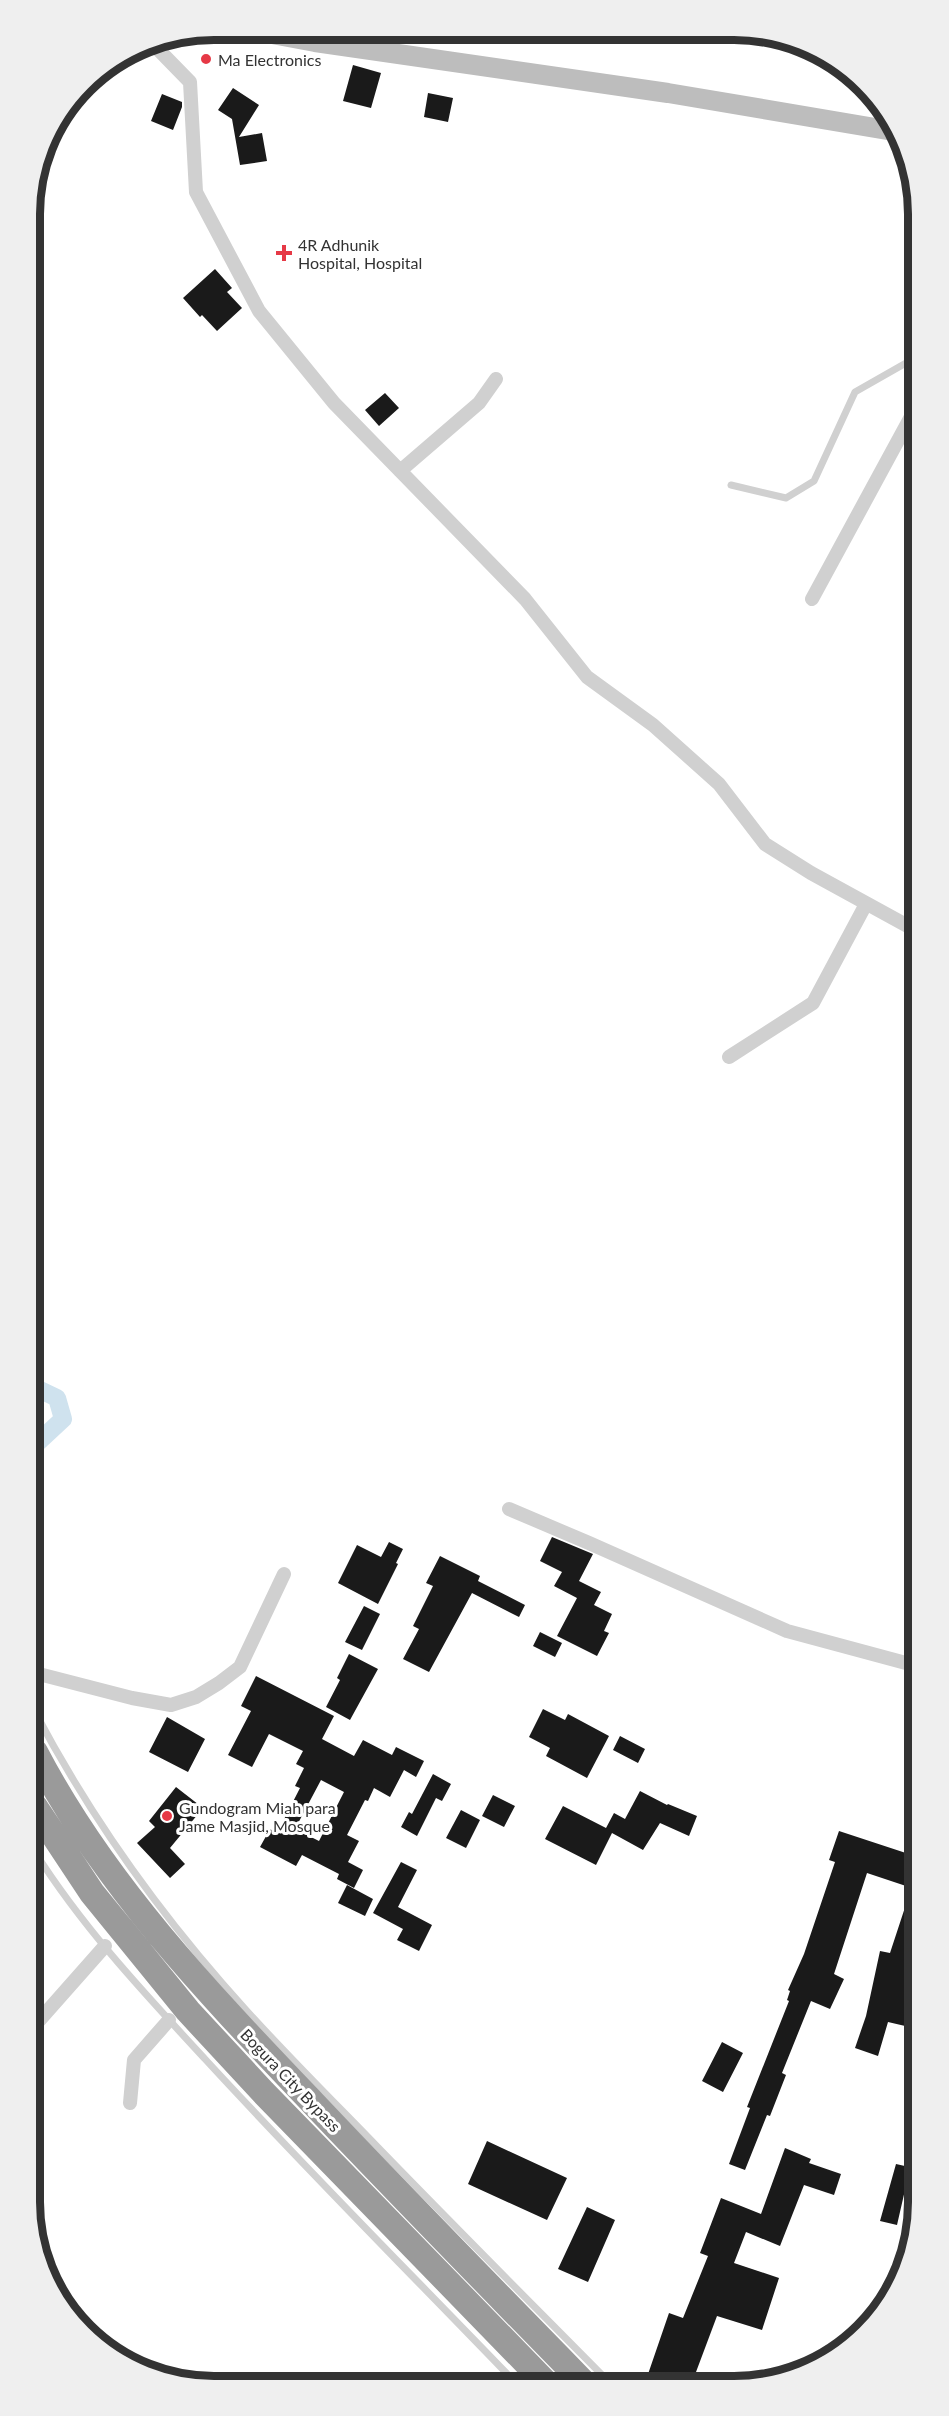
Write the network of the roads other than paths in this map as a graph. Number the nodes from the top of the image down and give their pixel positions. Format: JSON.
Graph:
{"nodes":[{"id":1,"x":311,"y":41,"type":"edge"},
{"id":2,"x":159,"y":50,"type":"edge"},
{"id":3,"x":886,"y":130,"type":"edge"},
{"id":4,"x":908,"y":362,"type":"edge"},
{"id":5,"x":496,"y":379,"type":"dead end"},
{"id":6,"x":908,"y":422,"type":"edge"},
{"id":7,"x":400,"y":471,"type":"junction"},
{"id":8,"x":731,"y":485,"type":"dead end"},
{"id":9,"x":812,"y":599,"type":"dead end"},
{"id":10,"x":866,"y":904,"type":"junction"},
{"id":11,"x":908,"y":926,"type":"edge"},
{"id":12,"x":729,"y":1057,"type":"dead end"},
{"id":13,"x":509,"y":1509,"type":"dead end"},
{"id":14,"x":284,"y":1574,"type":"dead end"},
{"id":15,"x":908,"y":1664,"type":"edge"},
{"id":16,"x":40,"y":1675,"type":"edge"},
{"id":17,"x":40,"y":1721,"type":"edge"},
{"id":18,"x":40,"y":1762,"type":"edge"},
{"id":19,"x":40,"y":1815,"type":"edge"},
{"id":20,"x":40,"y":1860,"type":"edge"},
{"id":21,"x":105,"y":1946,"type":"junction"},
{"id":22,"x":40,"y":2019,"type":"edge"},
{"id":23,"x":170,"y":2020,"type":"junction"},
{"id":24,"x":130,"y":2103,"type":"dead end"},
{"id":25,"x":509,"y":2376,"type":"edge"},
{"id":26,"x":539,"y":2376,"type":"edge"},
{"id":27,"x":577,"y":2376,"type":"edge"},
{"id":28,"x":603,"y":2376,"type":"edge"}],
"edges":[{"from":1,"to":3,"type":"street"},
{"from":2,"to":7,"type":"street"},
{"from":4,"to":8,"type":"lane"},
{"from":5,"to":7,"type":"street"},
{"from":6,"to":9,"type":"street"},
{"from":7,"to":10,"type":"street"},
{"from":10,"to":11,"type":"street"},
{"from":10,"to":12,"type":"street"},
{"from":13,"to":15,"type":"street"},
{"from":14,"to":16,"type":"street"},
{"from":17,"to":28,"type":"lane"},
{"from":18,"to":27,"type":"highway","name":"Bogura City Bypass"},
{"from":19,"to":26,"type":"highway","name":"Bogura City Bypass"},
{"from":20,"to":21,"type":"lane"},
{"from":21,"to":22,"type":"street"},
{"from":21,"to":23,"type":"lane"},
{"from":23,"to":24,"type":"street"},
{"from":23,"to":25,"type":"lane"}]}
